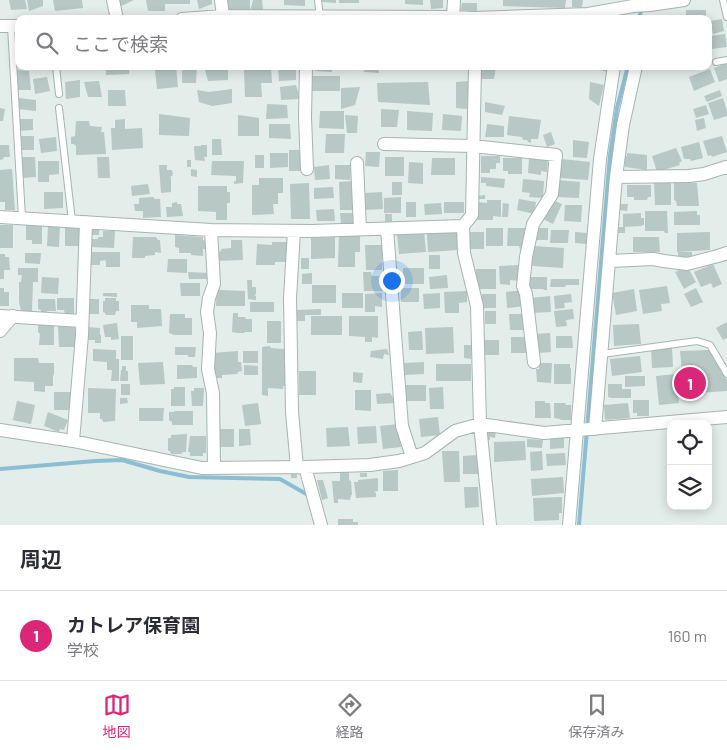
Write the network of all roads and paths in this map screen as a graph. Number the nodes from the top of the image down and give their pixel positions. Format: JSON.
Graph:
{"nodes":[{"id":1,"x":113,"y":0,"type":"edge"},
{"id":2,"x":221,"y":0,"type":"edge"},
{"id":3,"x":318,"y":0,"type":"edge"},
{"id":4,"x":454,"y":0,"type":"edge"},
{"id":5,"x":684,"y":0,"type":"edge"},
{"id":6,"x":724,"y":0,"type":"edge"},
{"id":7,"x":634,"y":3,"type":"edge"},
{"id":8,"x":651,"y":3,"type":"edge"},
{"id":9,"x":116,"y":15,"type":"edge"},
{"id":10,"x":223,"y":15,"type":"edge"},
{"id":11,"x":313,"y":15,"type":"edge"},
{"id":12,"x":453,"y":15,"type":"edge"},
{"id":13,"x":560,"y":15,"type":"edge"},
{"id":14,"x":630,"y":15,"type":"edge"},
{"id":15,"x":727,"y":17,"type":"edge"},
{"id":16,"x":10,"y":26,"type":"edge"},
{"id":17,"x":727,"y":60,"type":"edge"},
{"id":18,"x":716,"y":62,"type":"dead end"},
{"id":19,"x":56,"y":70,"type":"edge"},
{"id":20,"x":306,"y":70,"type":"edge"},
{"id":21,"x":475,"y":70,"type":"edge"},
{"id":22,"x":613,"y":70,"type":"edge"},
{"id":23,"x":635,"y":70,"type":"edge"},
{"id":24,"x":59,"y":94,"type":"dead end"},
{"id":25,"x":60,"y":108,"type":"dead end"},
{"id":26,"x":384,"y":144,"type":"dead end"},
{"id":27,"x":474,"y":146,"type":"junction"},
{"id":28,"x":357,"y":163,"type":"dead end"},
{"id":29,"x":727,"y":168,"type":"edge"},
{"id":30,"x":307,"y":169,"type":"dead end"},
{"id":31,"x":616,"y":177,"type":"junction"},
{"id":32,"x":0,"y":217,"type":"edge"},
{"id":33,"x":22,"y":218,"type":"junction"},
{"id":34,"x":72,"y":221,"type":"junction"},
{"id":35,"x":86,"y":222,"type":"junction"},
{"id":36,"x":463,"y":226,"type":"junction"},
{"id":37,"x":387,"y":228,"type":"junction"},
{"id":38,"x":360,"y":229,"type":"junction"},
{"id":39,"x":211,"y":230,"type":"junction"},
{"id":40,"x":294,"y":231,"type":"junction"},
{"id":41,"x":727,"y":253,"type":"edge"},
{"id":42,"x":610,"y":261,"type":"junction"},
{"id":43,"x":6,"y":316,"type":"edge"},
{"id":44,"x":82,"y":320,"type":"junction"},
{"id":45,"x":0,"y":331,"type":"edge"},
{"id":46,"x":602,"y":354,"type":"junction"},
{"id":47,"x":534,"y":362,"type":"dead end"},
{"id":48,"x":727,"y":374,"type":"edge"},
{"id":49,"x":727,"y":418,"type":"edge"},
{"id":50,"x":480,"y":424,"type":"junction"},
{"id":51,"x":595,"y":429,"type":"junction"},
{"id":52,"x":0,"y":430,"type":"edge"},
{"id":53,"x":576,"y":431,"type":"junction"},
{"id":54,"x":73,"y":441,"type":"junction"},
{"id":55,"x":412,"y":457,"type":"junction"},
{"id":56,"x":301,"y":467,"type":"junction"},
{"id":57,"x":214,"y":468,"type":"junction"},
{"id":58,"x":321,"y":525,"type":"edge"},
{"id":59,"x":490,"y":525,"type":"edge"},
{"id":60,"x":568,"y":525,"type":"edge"}],
"edges":[{"from":1,"to":9,"type":"street"},
{"from":2,"to":10,"type":"street"},
{"from":3,"to":11,"type":"lane"},
{"from":4,"to":12,"type":"street"},
{"from":5,"to":8,"type":"street"},
{"from":6,"to":15,"type":"lane"},
{"from":7,"to":8,"type":"street"},
{"from":7,"to":13,"type":"street"},
{"from":7,"to":14,"type":"street"},
{"from":16,"to":33,"type":"lane"},
{"from":17,"to":18,"type":"lane"},
{"from":19,"to":24,"type":"lane"},
{"from":20,"to":30,"type":"street"},
{"from":21,"to":27,"type":"street"},
{"from":22,"to":53,"type":"street"},
{"from":23,"to":31,"type":"street"},
{"from":25,"to":34,"type":"lane"},
{"from":26,"to":27,"type":"street"},
{"from":27,"to":36,"type":"street"},
{"from":27,"to":47,"type":"street"},
{"from":28,"to":38,"type":"street"},
{"from":29,"to":31,"type":"street"},
{"from":31,"to":42,"type":"street"},
{"from":32,"to":33,"type":"street"},
{"from":33,"to":34,"type":"street"},
{"from":34,"to":35,"type":"street"},
{"from":35,"to":39,"type":"street"},
{"from":35,"to":44,"type":"street"},
{"from":36,"to":37,"type":"street"},
{"from":36,"to":50,"type":"street"},
{"from":37,"to":38,"type":"street"},
{"from":37,"to":55,"type":"street"},
{"from":38,"to":40,"type":"street"},
{"from":39,"to":40,"type":"street"},
{"from":39,"to":57,"type":"street"},
{"from":40,"to":56,"type":"street"},
{"from":41,"to":42,"type":"street"},
{"from":42,"to":46,"type":"street"},
{"from":43,"to":44,"type":"street"},
{"from":43,"to":45,"type":"street"},
{"from":44,"to":54,"type":"street"},
{"from":46,"to":48,"type":"lane"},
{"from":46,"to":51,"type":"street"},
{"from":49,"to":51,"type":"street"},
{"from":50,"to":53,"type":"street"},
{"from":50,"to":55,"type":"street"},
{"from":50,"to":59,"type":"street"},
{"from":51,"to":53,"type":"street"},
{"from":52,"to":54,"type":"street"},
{"from":53,"to":60,"type":"street"},
{"from":54,"to":57,"type":"street"},
{"from":55,"to":56,"type":"street"},
{"from":56,"to":57,"type":"street"},
{"from":56,"to":58,"type":"street"}]}
